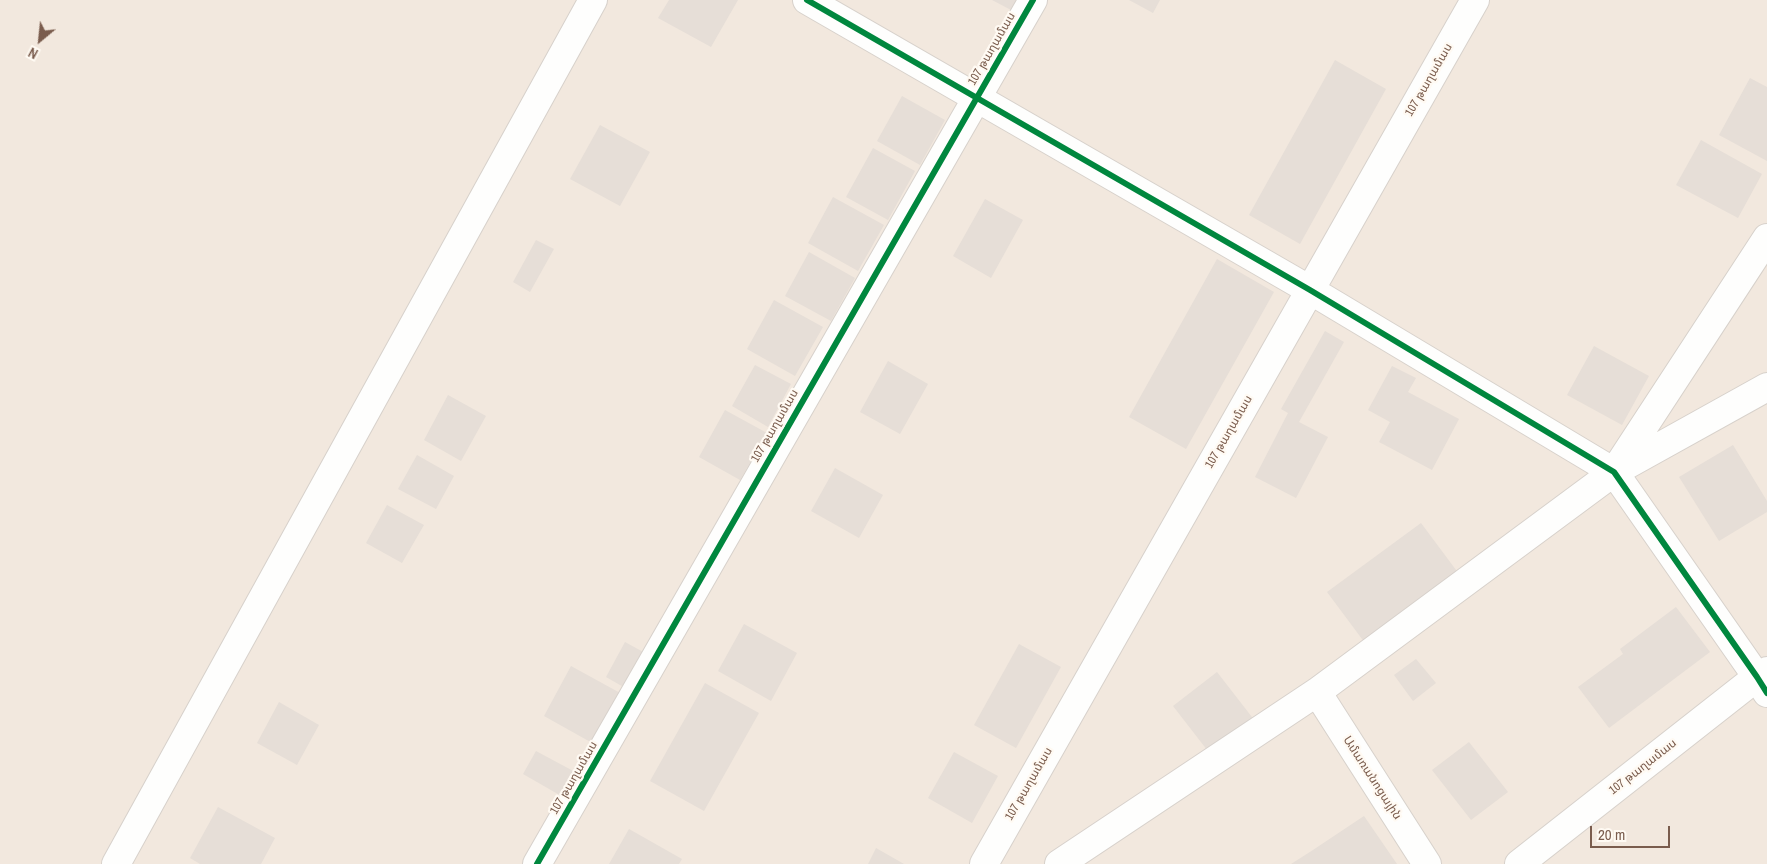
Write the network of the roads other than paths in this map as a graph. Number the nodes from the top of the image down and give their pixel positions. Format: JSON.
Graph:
{"nodes":[{"id":1,"x":593,"y":0,"type":"edge"},
{"id":2,"x":807,"y":0,"type":"edge"},
{"id":3,"x":1033,"y":0,"type":"edge"},
{"id":4,"x":1475,"y":0,"type":"edge"},
{"id":5,"x":977,"y":98,"type":"junction"},
{"id":6,"x":1767,"y":238,"type":"edge"},
{"id":7,"x":1310,"y":290,"type":"junction"},
{"id":8,"x":1767,"y":387,"type":"edge"},
{"id":9,"x":1614,"y":472,"type":"junction"},
{"id":10,"x":1764,"y":680,"type":"edge"},
{"id":11,"x":1317,"y":692,"type":"junction"},
{"id":12,"x":116,"y":864,"type":"edge"},
{"id":13,"x":537,"y":864,"type":"edge"},
{"id":14,"x":984,"y":864,"type":"edge"},
{"id":15,"x":1059,"y":864,"type":"edge"},
{"id":16,"x":1427,"y":864,"type":"edge"},
{"id":17,"x":1519,"y":864,"type":"edge"}],
"edges":[{"from":1,"to":12,"type":"street"},
{"from":2,"to":5,"type":"street"},
{"from":3,"to":5,"type":"street","name":"107 թաղամաս"},
{"from":4,"to":7,"type":"street","name":"107 թաղամաս"},
{"from":5,"to":7,"type":"street"},
{"from":5,"to":13,"type":"street","name":"107 թաղամաս"},
{"from":6,"to":9,"type":"street"},
{"from":7,"to":9,"type":"street"},
{"from":7,"to":14,"type":"street","name":"107 թաղամաս"},
{"from":8,"to":9,"type":"street"},
{"from":9,"to":10,"type":"street"},
{"from":9,"to":11,"type":"street"},
{"from":10,"to":17,"type":"street","name":"107 թաղամաս"},
{"from":11,"to":15,"type":"street"},
{"from":11,"to":16,"type":"street","name":"Ամառանոցային"}]}
